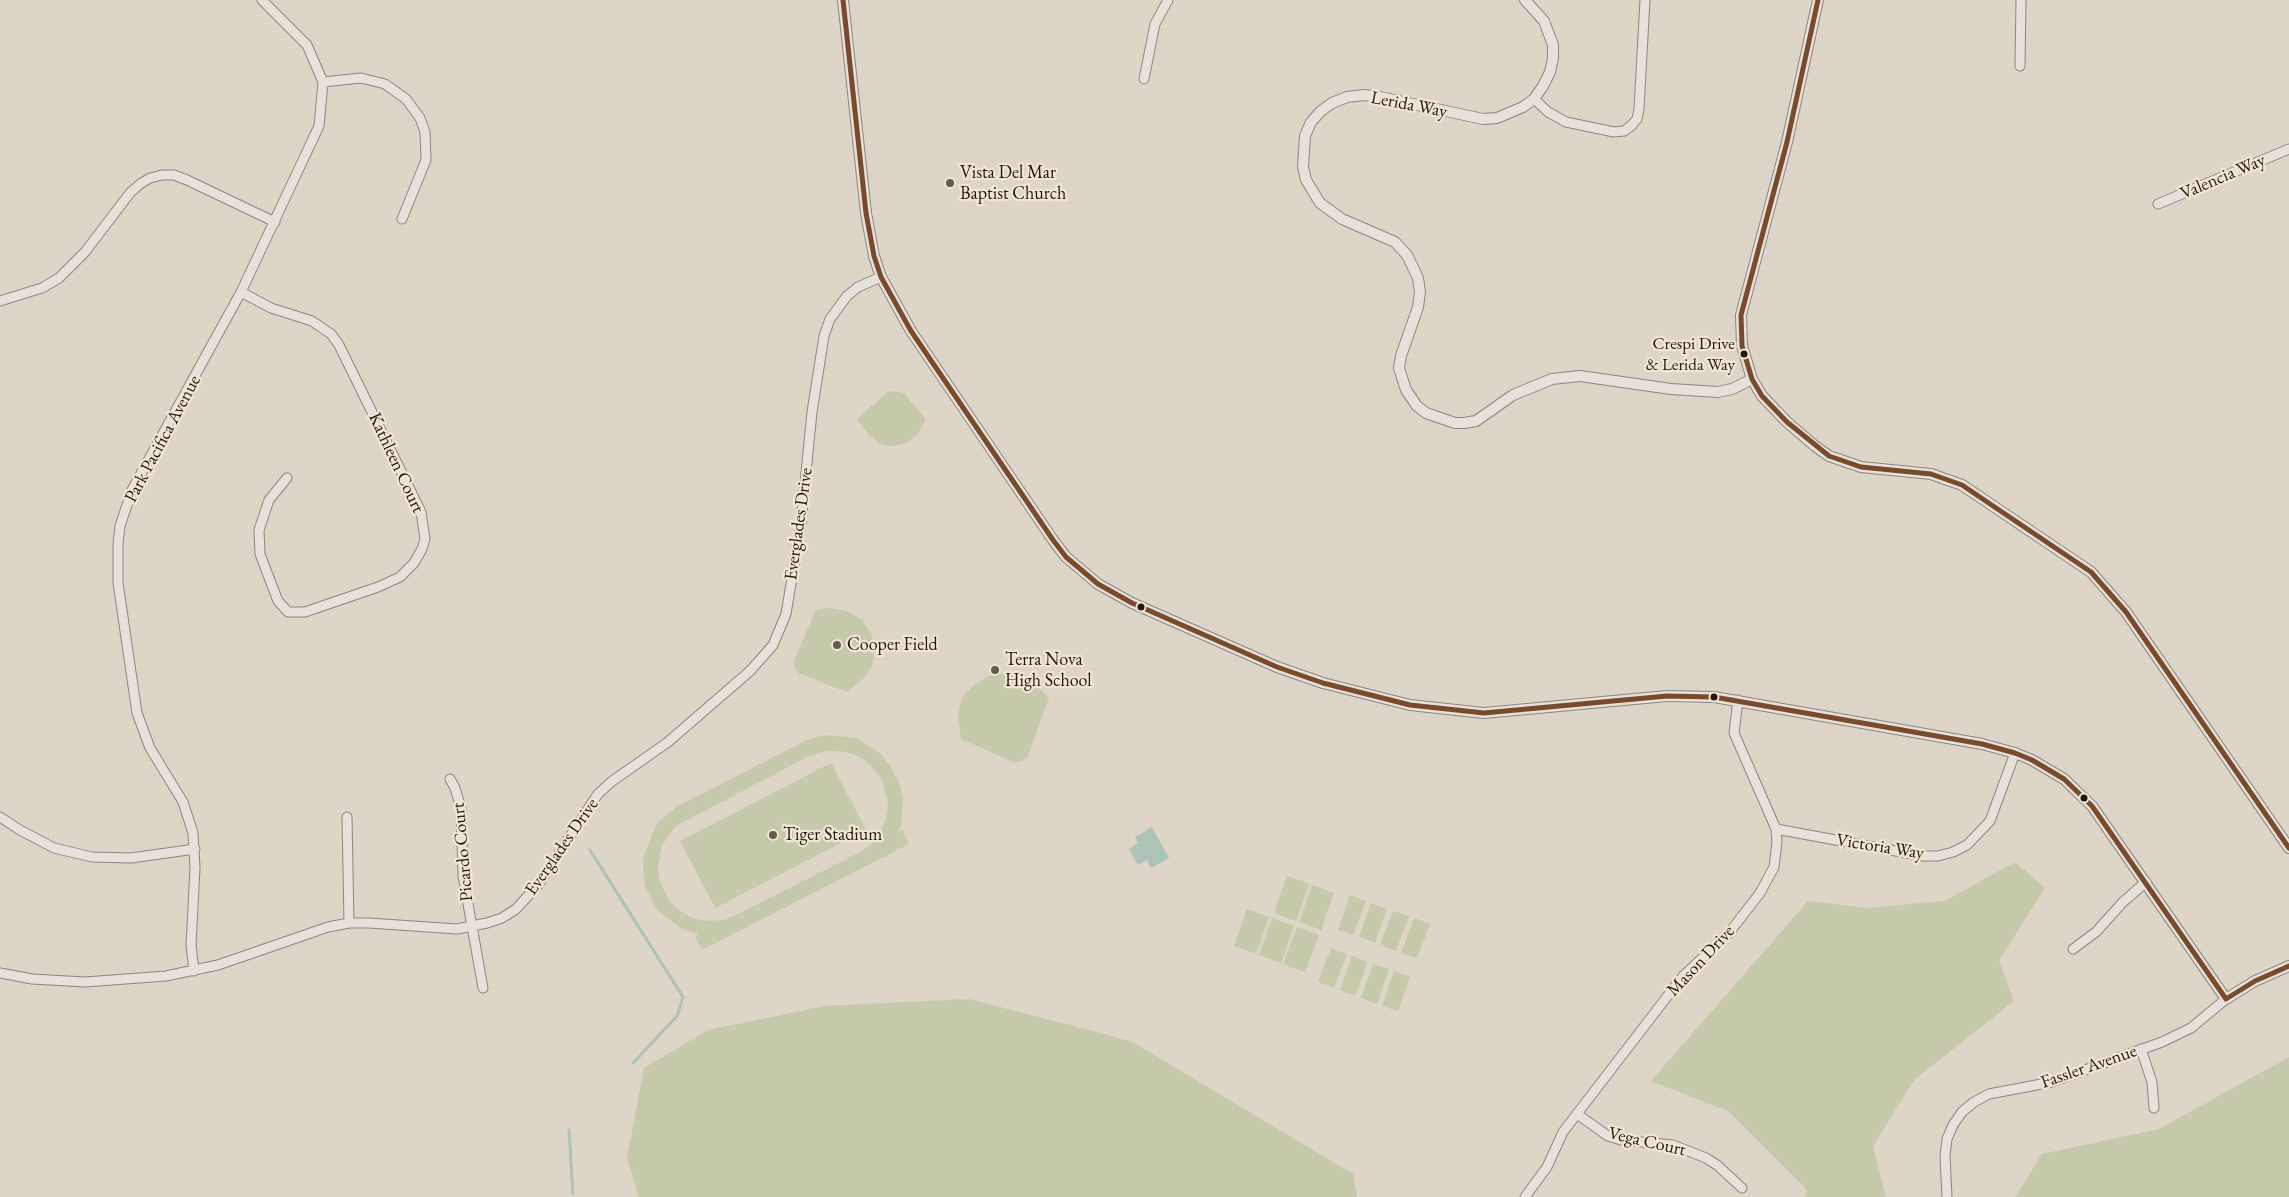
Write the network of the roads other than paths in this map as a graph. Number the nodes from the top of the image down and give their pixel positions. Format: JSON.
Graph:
{"nodes":[{"id":1,"x":262,"y":0,"type":"edge"},
{"id":2,"x":843,"y":0,"type":"edge"},
{"id":3,"x":1168,"y":0,"type":"edge"},
{"id":4,"x":1525,"y":0,"type":"edge"},
{"id":5,"x":1645,"y":0,"type":"edge"},
{"id":6,"x":1818,"y":0,"type":"edge"},
{"id":7,"x":2021,"y":0,"type":"edge"},
{"id":8,"x":2020,"y":66,"type":"dead end"},
{"id":9,"x":1144,"y":79,"type":"dead end"},
{"id":10,"x":323,"y":82,"type":"junction"},
{"id":11,"x":1534,"y":99,"type":"junction"},
{"id":12,"x":2289,"y":149,"type":"edge"},
{"id":13,"x":2158,"y":204,"type":"dead end"},
{"id":14,"x":402,"y":219,"type":"dead end"},
{"id":15,"x":275,"y":222,"type":"junction"},
{"id":16,"x":881,"y":277,"type":"junction"},
{"id":17,"x":241,"y":292,"type":"junction"},
{"id":18,"x":0,"y":301,"type":"edge"},
{"id":19,"x":1752,"y":379,"type":"junction"},
{"id":20,"x":287,"y":478,"type":"dead end"},
{"id":21,"x":1738,"y":700,"type":"junction"},
{"id":22,"x":2015,"y":753,"type":"junction"},
{"id":23,"x":450,"y":779,"type":"dead end"},
{"id":24,"x":0,"y":817,"type":"edge"},
{"id":25,"x":346,"y":817,"type":"dead end"},
{"id":26,"x":1776,"y":830,"type":"junction"},
{"id":27,"x":2289,"y":848,"type":"edge"},
{"id":28,"x":195,"y":850,"type":"junction"},
{"id":29,"x":2146,"y":882,"type":"junction"},
{"id":30,"x":349,"y":923,"type":"junction"},
{"id":31,"x":471,"y":927,"type":"junction"},
{"id":32,"x":2073,"y":949,"type":"dead end"},
{"id":33,"x":2289,"y":966,"type":"edge"},
{"id":34,"x":194,"y":971,"type":"junction"},
{"id":35,"x":0,"y":973,"type":"edge"},
{"id":36,"x":483,"y":988,"type":"dead end"},
{"id":37,"x":2226,"y":999,"type":"junction"},
{"id":38,"x":2142,"y":1050,"type":"junction"},
{"id":39,"x":2154,"y":1108,"type":"dead end"},
{"id":40,"x":1577,"y":1114,"type":"junction"},
{"id":41,"x":1742,"y":1188,"type":"dead end"},
{"id":42,"x":1525,"y":1197,"type":"edge"},
{"id":43,"x":1947,"y":1197,"type":"edge"}],
"edges":[{"from":1,"to":10,"type":"street","name":"Park Pacifica Avenue"},
{"from":2,"to":16,"type":"street"},
{"from":3,"to":9,"type":"street"},
{"from":4,"to":11,"type":"street","name":"Lerida Way"},
{"from":5,"to":11,"type":"street"},
{"from":6,"to":19,"type":"street"},
{"from":7,"to":8,"type":"street"},
{"from":10,"to":14,"type":"street"},
{"from":10,"to":15,"type":"street","name":"Park Pacifica Avenue"},
{"from":11,"to":19,"type":"street","name":"Lerida Way"},
{"from":12,"to":13,"type":"street","name":"Valencia Way"},
{"from":15,"to":17,"type":"street","name":"Park Pacifica Avenue"},
{"from":15,"to":18,"type":"street"},
{"from":16,"to":21,"type":"street"},
{"from":16,"to":31,"type":"street","name":"Everglades Drive"},
{"from":17,"to":20,"type":"street","name":"Kathleen Court"},
{"from":17,"to":28,"type":"street","name":"Park Pacifica Avenue"},
{"from":19,"to":27,"type":"street"},
{"from":21,"to":22,"type":"street"},
{"from":21,"to":26,"type":"street","name":"Mason Drive"},
{"from":22,"to":26,"type":"street","name":"Victoria Way"},
{"from":22,"to":29,"type":"street"},
{"from":23,"to":31,"type":"street","name":"Picardo Court"},
{"from":24,"to":28,"type":"street"},
{"from":25,"to":30,"type":"street"},
{"from":26,"to":40,"type":"street","name":"Mason Drive"},
{"from":28,"to":34,"type":"street","name":"Park Pacifica Avenue"},
{"from":29,"to":32,"type":"street"},
{"from":29,"to":37,"type":"street"},
{"from":30,"to":31,"type":"street","name":"Everglades Drive"},
{"from":30,"to":34,"type":"street","name":"Everglades Drive"},
{"from":31,"to":36,"type":"street","name":"Picardo Court"},
{"from":33,"to":37,"type":"street","name":"Fassler Avenue"},
{"from":34,"to":35,"type":"street","name":"Everglades Drive"},
{"from":37,"to":38,"type":"street","name":"Fassler Avenue"},
{"from":38,"to":39,"type":"street"},
{"from":38,"to":43,"type":"street","name":"Fassler Avenue"},
{"from":40,"to":41,"type":"street","name":"Vega Court"},
{"from":40,"to":42,"type":"street","name":"Mason Drive"}]}
